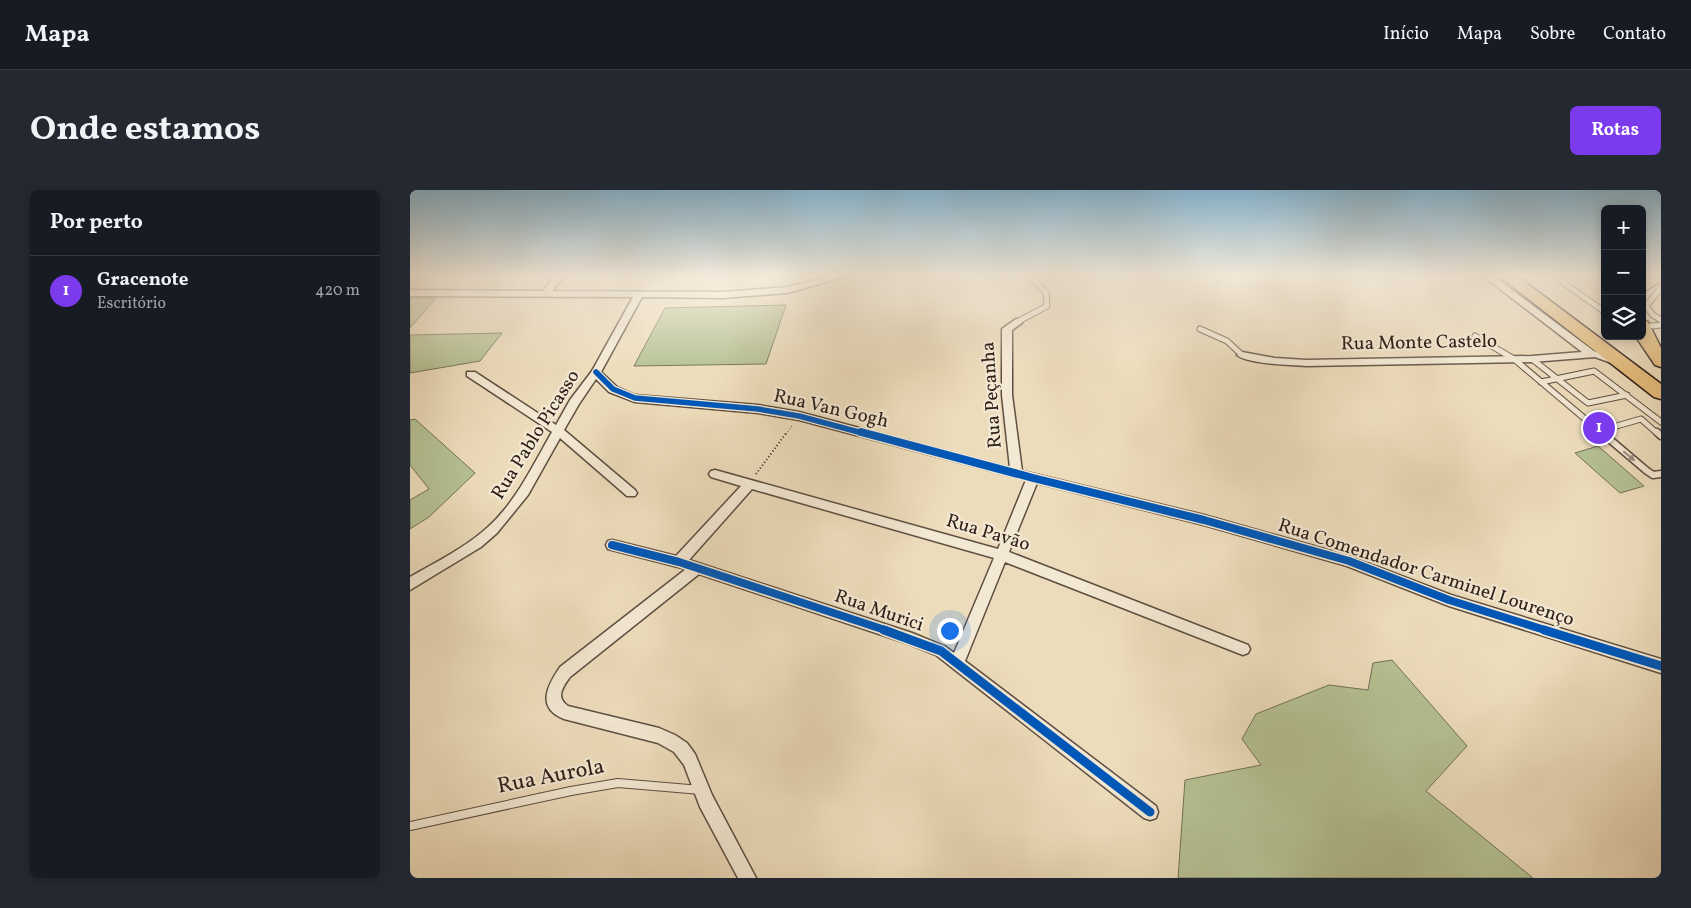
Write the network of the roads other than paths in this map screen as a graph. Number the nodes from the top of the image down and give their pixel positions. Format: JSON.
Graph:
{"nodes":[{"id":1,"x":631,"y":308,"type":"edge"},
{"id":2,"x":1043,"y":308,"type":"edge"},
{"id":3,"x":1540,"y":308,"type":"edge"},
{"id":4,"x":1550,"y":308,"type":"edge"},
{"id":5,"x":1560,"y":308,"type":"edge"},
{"id":6,"x":1648,"y":308,"type":"edge"},
{"id":7,"x":1661,"y":320,"type":"edge"},
{"id":8,"x":1019,"y":321,"type":"joint"},
{"id":9,"x":1661,"y":324,"type":"edge"},
{"id":10,"x":1200,"y":329,"type":"dead end"},
{"id":11,"x":1646,"y":331,"type":"edge"},
{"id":12,"x":1475,"y":336,"type":"dead end"},
{"id":13,"x":1646,"y":337,"type":"edge"},
{"id":14,"x":1599,"y":344,"type":"edge"},
{"id":15,"x":1242,"y":355,"type":"joint"},
{"id":16,"x":1514,"y":359,"type":"junction"},
{"id":17,"x":1532,"y":359,"type":"junction"},
{"id":18,"x":1661,"y":361,"type":"edge"},
{"id":19,"x":596,"y":372,"type":"junction"},
{"id":20,"x":471,"y":374,"type":"dead end"},
{"id":21,"x":1661,"y":374,"type":"edge"},
{"id":22,"x":1556,"y":379,"type":"junction"},
{"id":23,"x":1541,"y":382,"type":"junction"},
{"id":24,"x":1661,"y":393,"type":"edge"},
{"id":25,"x":1626,"y":396,"type":"junction"},
{"id":26,"x":1661,"y":422,"type":"edge"},
{"id":27,"x":558,"y":430,"type":"junction"},
{"id":28,"x":1599,"y":431,"type":"junction"},
{"id":29,"x":1661,"y":436,"type":"edge"},
{"id":30,"x":1016,"y":473,"type":"junction"},
{"id":31,"x":715,"y":474,"type":"dead end"},
{"id":32,"x":1661,"y":474,"type":"edge"},
{"id":33,"x":1033,"y":478,"type":"junction"},
{"id":34,"x":749,"y":484,"type":"junction"},
{"id":35,"x":631,"y":493,"type":"dead end"},
{"id":36,"x":612,"y":544,"type":"dead end"},
{"id":37,"x":1002,"y":555,"type":"junction"},
{"id":38,"x":679,"y":562,"type":"junction"},
{"id":39,"x":697,"y":568,"type":"junction"},
{"id":40,"x":410,"y":584,"type":"edge"},
{"id":41,"x":1243,"y":649,"type":"dead end"},
{"id":42,"x":957,"y":664,"type":"junction"},
{"id":43,"x":1661,"y":666,"type":"edge"},
{"id":44,"x":701,"y":790,"type":"junction"},
{"id":45,"x":1150,"y":812,"type":"dead end"},
{"id":46,"x":410,"y":826,"type":"edge"},
{"id":47,"x":747,"y":878,"type":"edge"}],
"edges":[{"from":1,"to":19,"type":"street","name":"Rua Pablo Picasso"},
{"from":2,"to":8,"type":"lane"},
{"from":3,"to":14,"type":"street"},
{"from":4,"to":14,"type":"highway"},
{"from":5,"to":14,"type":"highway"},
{"from":6,"to":7,"type":"lane"},
{"from":8,"to":30,"type":"street","name":"Rua Peçanha"},
{"from":9,"to":11,"type":"lane"},
{"from":10,"to":15,"type":"lane"},
{"from":12,"to":16,"type":"lane"},
{"from":13,"to":18,"type":"highway"},
{"from":14,"to":17,"type":"street","name":"Rua Monte Castelo"},
{"from":14,"to":21,"type":"highway"},
{"from":14,"to":24,"type":"highway"},
{"from":15,"to":16,"type":"street","name":"Rua Monte Castelo"},
{"from":16,"to":17,"type":"street","name":"Rua Monte Castelo"},
{"from":16,"to":23,"type":"lane"},
{"from":17,"to":22,"type":"lane"},
{"from":19,"to":27,"type":"street","name":"Rua Pablo Picasso"},
{"from":19,"to":30,"type":"street","name":"Rua Van Gogh"},
{"from":20,"to":27,"type":"street"},
{"from":22,"to":23,"type":"lane"},
{"from":22,"to":25,"type":"lane"},
{"from":22,"to":25,"type":"lane"},
{"from":23,"to":28,"type":"lane"},
{"from":25,"to":26,"type":"lane"},
{"from":27,"to":35,"type":"street"},
{"from":27,"to":40,"type":"street","name":"Rua Pablo Picasso"},
{"from":28,"to":29,"type":"lane"},
{"from":28,"to":32,"type":"lane","one_way":true},
{"from":30,"to":33,"type":"street","name":"Rua Van Gogh"},
{"from":31,"to":34,"type":"street","name":"Rua Pavão"},
{"from":33,"to":37,"type":"street"},
{"from":33,"to":43,"type":"street","name":"Rua Comendador Carminel Lourenço"},
{"from":34,"to":37,"type":"street","name":"Rua Pavão"},
{"from":34,"to":38,"type":"street"},
{"from":36,"to":38,"type":"street","name":"Rua Murici"},
{"from":37,"to":41,"type":"street","name":"Rua Pavão"},
{"from":37,"to":42,"type":"street"},
{"from":38,"to":39,"type":"street","name":"Rua Murici"},
{"from":39,"to":42,"type":"street","name":"Rua Murici"},
{"from":39,"to":44,"type":"street"},
{"from":42,"to":45,"type":"street","name":"Rua Murici"},
{"from":44,"to":46,"type":"lane","name":"Rua Aurola"},
{"from":44,"to":47,"type":"street"}]}
